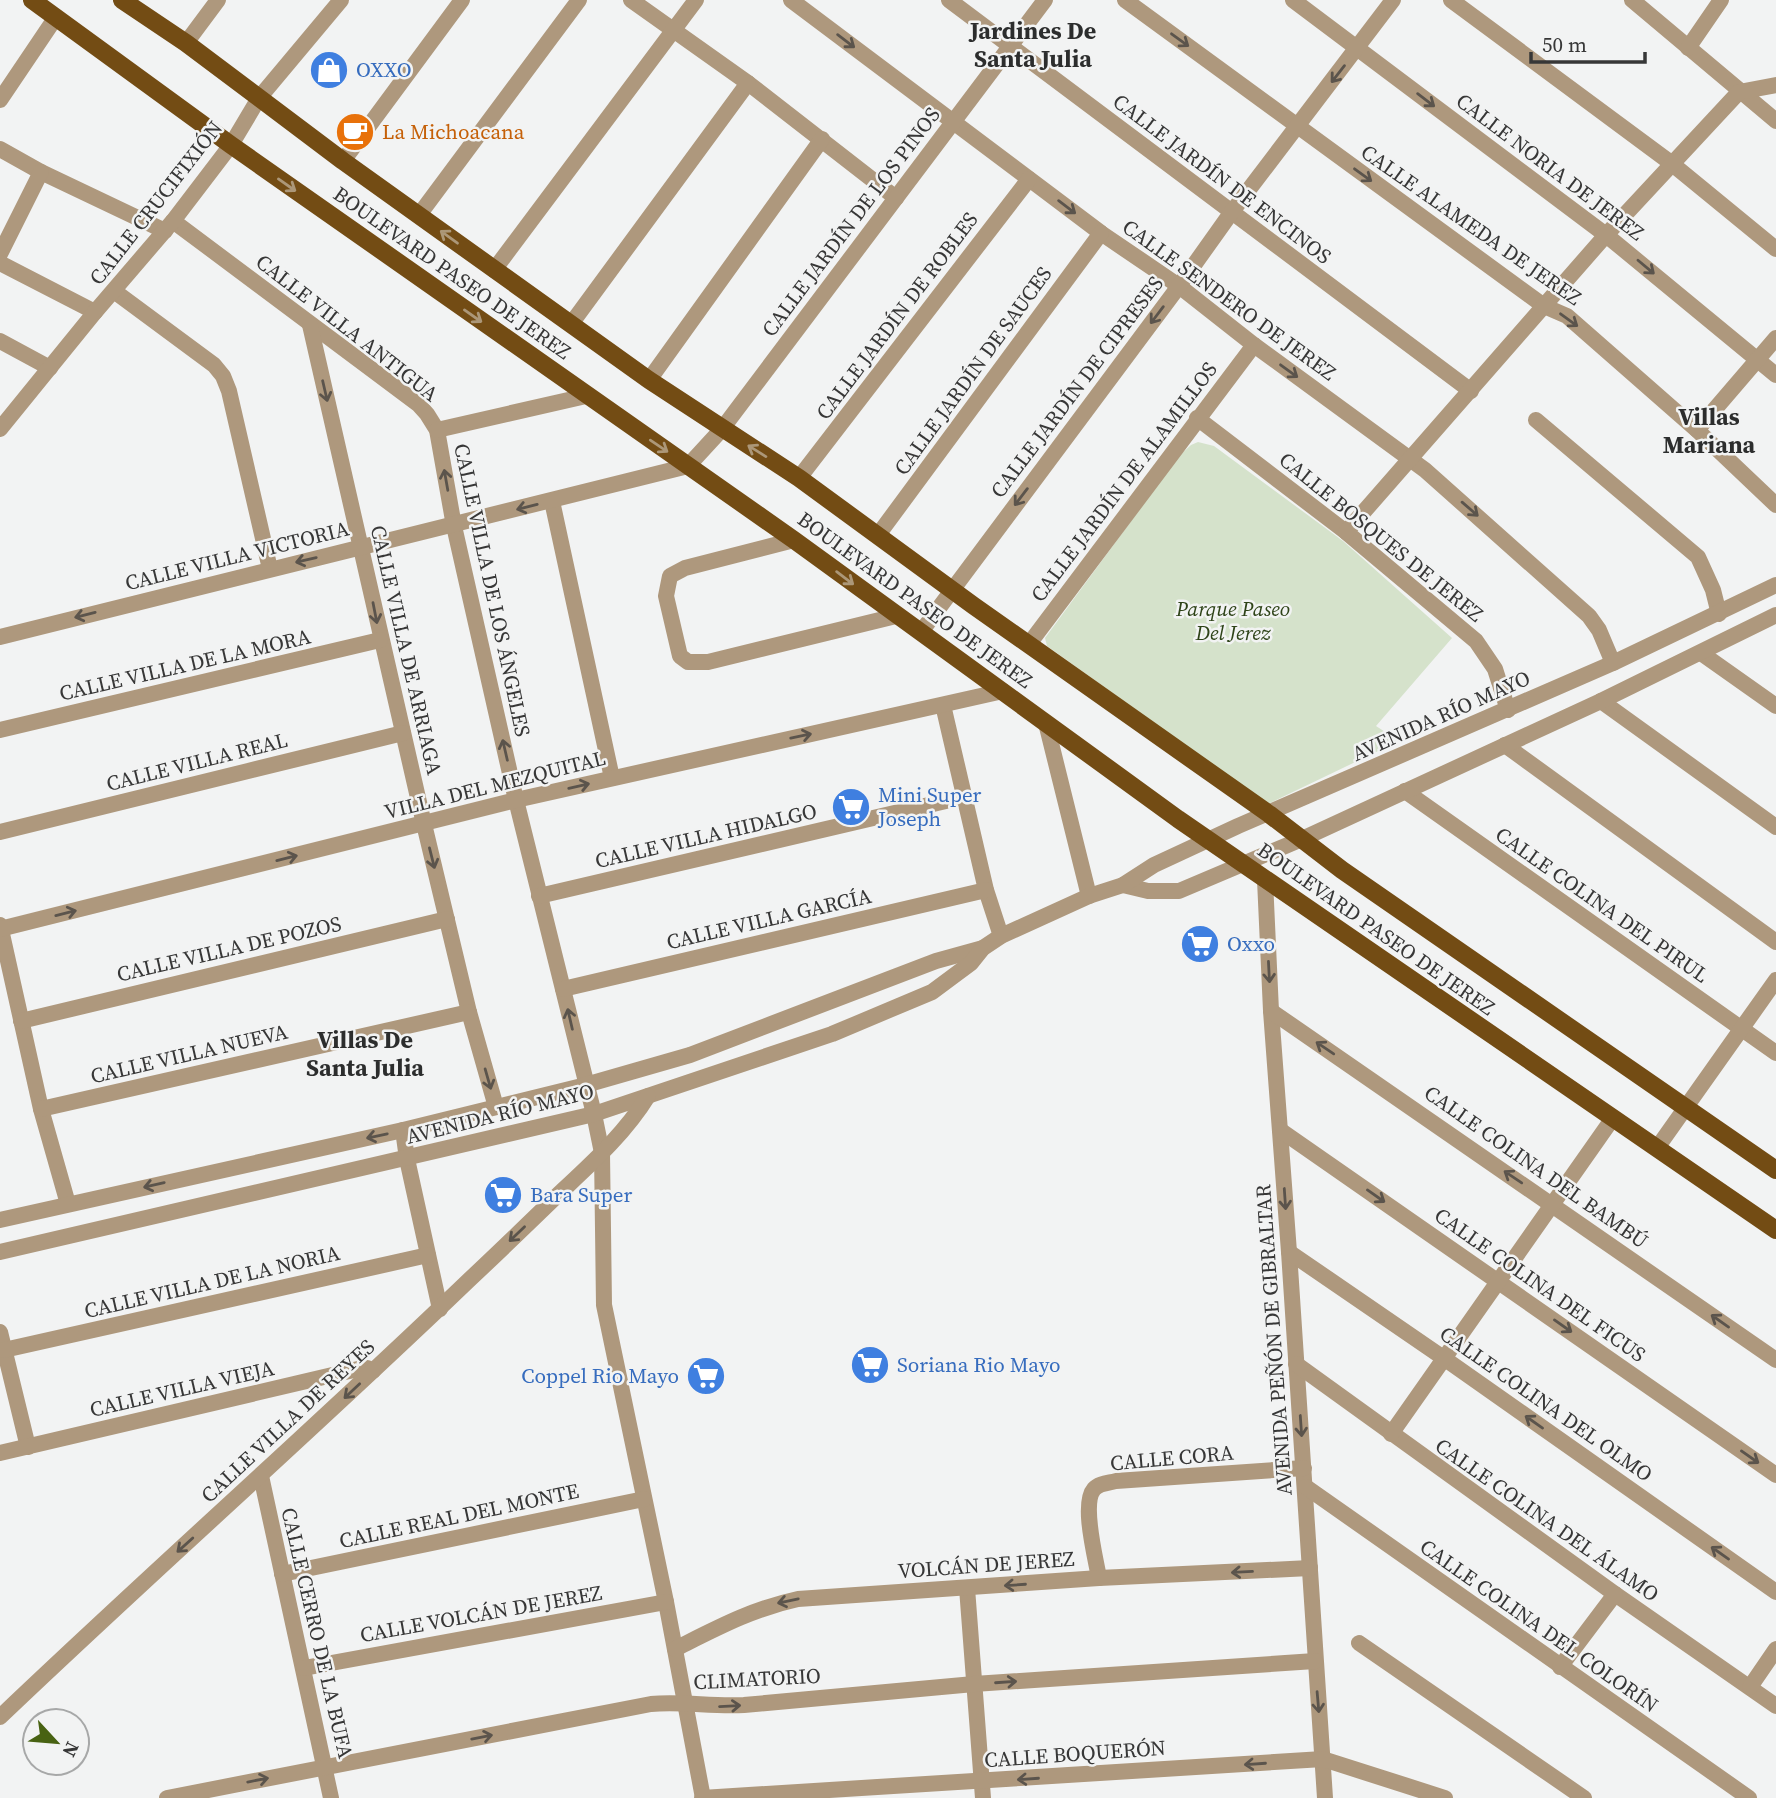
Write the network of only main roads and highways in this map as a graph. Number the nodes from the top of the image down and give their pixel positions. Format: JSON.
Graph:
{"nodes":[{"id":1,"x":32,"y":0,"type":"edge"},
{"id":2,"x":122,"y":0,"type":"edge"},
{"id":3,"x":1776,"y":1170,"type":"edge"},
{"id":4,"x":1776,"y":1230,"type":"edge"}],
"edges":[{"from":1,"to":4,"type":"main road","name":"BOULEVARD PASEO DE JEREZ","one_way":true},
{"from":3,"to":2,"type":"main road","name":"BOULEVARD PASEO DE JEREZ","one_way":true}]}
